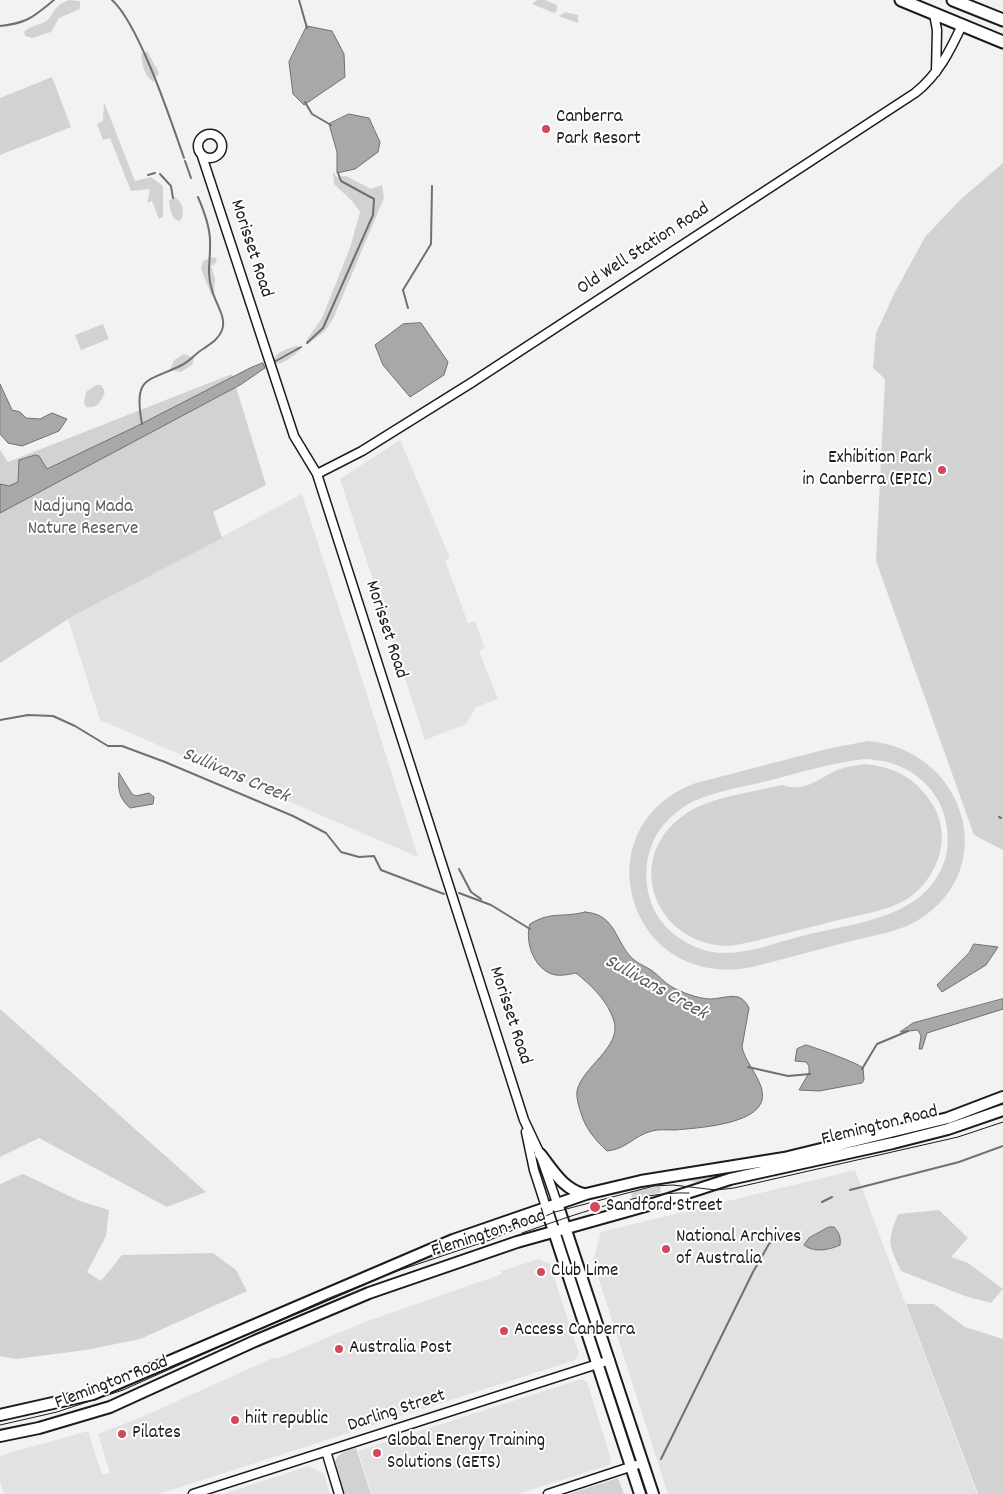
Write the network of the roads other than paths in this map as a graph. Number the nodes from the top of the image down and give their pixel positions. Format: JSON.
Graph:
{"nodes":[{"id":1,"x":901,"y":0,"type":"edge"},
{"id":2,"x":953,"y":0,"type":"edge"},
{"id":3,"x":971,"y":7,"type":"junction"},
{"id":4,"x":934,"y":14,"type":"junction"},
{"id":5,"x":1003,"y":20,"type":"edge"},
{"id":6,"x":962,"y":25,"type":"junction"},
{"id":7,"x":1003,"y":42,"type":"edge"},
{"id":8,"x":936,"y":72,"type":"junction"},
{"id":9,"x":202,"y":156,"type":"dead end"},
{"id":10,"x":316,"y":474,"type":"junction"},
{"id":11,"x":1003,"y":1097,"type":"edge"},
{"id":12,"x":1003,"y":1110,"type":"edge"},
{"id":13,"x":524,"y":1120,"type":"junction"},
{"id":14,"x":540,"y":1154,"type":"junction"},
{"id":15,"x":586,"y":1194,"type":"junction"},
{"id":16,"x":557,"y":1204,"type":"junction"},
{"id":17,"x":546,"y":1207,"type":"junction"},
{"id":18,"x":567,"y":1228,"type":"junction"},
{"id":19,"x":556,"y":1231,"type":"junction"},
{"id":20,"x":610,"y":1360,"type":"junction"},
{"id":21,"x":599,"y":1364,"type":"junction"},
{"id":22,"x":93,"y":1394,"type":"junction"},
{"id":23,"x":0,"y":1415,"type":"edge"},
{"id":24,"x":0,"y":1421,"type":"edge"},
{"id":25,"x":0,"y":1436,"type":"edge"},
{"id":26,"x":326,"y":1451,"type":"junction"},
{"id":27,"x":643,"y":1462,"type":"junction"},
{"id":28,"x":631,"y":1467,"type":"junction"},
{"id":29,"x":193,"y":1494,"type":"edge"},
{"id":30,"x":339,"y":1494,"type":"edge"},
{"id":31,"x":548,"y":1494,"type":"edge"},
{"id":32,"x":640,"y":1494,"type":"edge"},
{"id":33,"x":653,"y":1494,"type":"edge"}],
"edges":[{"from":1,"to":4,"type":"highway"},
{"from":2,"to":3,"type":"highway"},
{"from":3,"to":5,"type":"highway"},
{"from":3,"to":6,"type":"highway"},
{"from":4,"to":6,"type":"highway"},
{"from":4,"to":8,"type":"street"},
{"from":6,"to":7,"type":"highway"},
{"from":6,"to":8,"type":"street","name":"Old Well Station Road"},
{"from":8,"to":10,"type":"street","name":"Old Well Station Road"},
{"from":9,"to":10,"type":"street","name":"Morisset Road"},
{"from":10,"to":13,"type":"street","name":"Morisset Road"},
{"from":11,"to":15,"type":"main road","name":"Flemington Road"},
{"from":12,"to":18,"type":"main road","name":"Flemington Road"},
{"from":13,"to":14,"type":"street","name":"Morisset Road"},
{"from":13,"to":17,"type":"street","name":"Morisset Road"},
{"from":14,"to":15,"type":"main road"},
{"from":14,"to":16,"type":"street","name":"Morisset Road"},
{"from":15,"to":16,"type":"main road","name":"Flemington Road"},
{"from":16,"to":17,"type":"main road","name":"Flemington Road"},
{"from":16,"to":18,"type":"main road"},
{"from":17,"to":19,"type":"main road","name":"Morisset Road"},
{"from":17,"to":22,"type":"main road","name":"Flemington Road"},
{"from":18,"to":19,"type":"main road","name":"Flemington Road"},
{"from":18,"to":20,"type":"main road"},
{"from":19,"to":21,"type":"main road"},
{"from":19,"to":25,"type":"main road","name":"Flemington Road"},
{"from":20,"to":21,"type":"street","name":"Darling Street"},
{"from":20,"to":27,"type":"main road"},
{"from":21,"to":26,"type":"street","name":"Darling Street"},
{"from":21,"to":28,"type":"main road"},
{"from":22,"to":23,"type":"main road","name":"Flemington Road"},
{"from":22,"to":24,"type":"main road"},
{"from":26,"to":29,"type":"street","name":"Darling Street"},
{"from":26,"to":30,"type":"street"},
{"from":27,"to":28,"type":"street"},
{"from":27,"to":33,"type":"main road"},
{"from":28,"to":31,"type":"street"},
{"from":28,"to":32,"type":"main road"}]}
